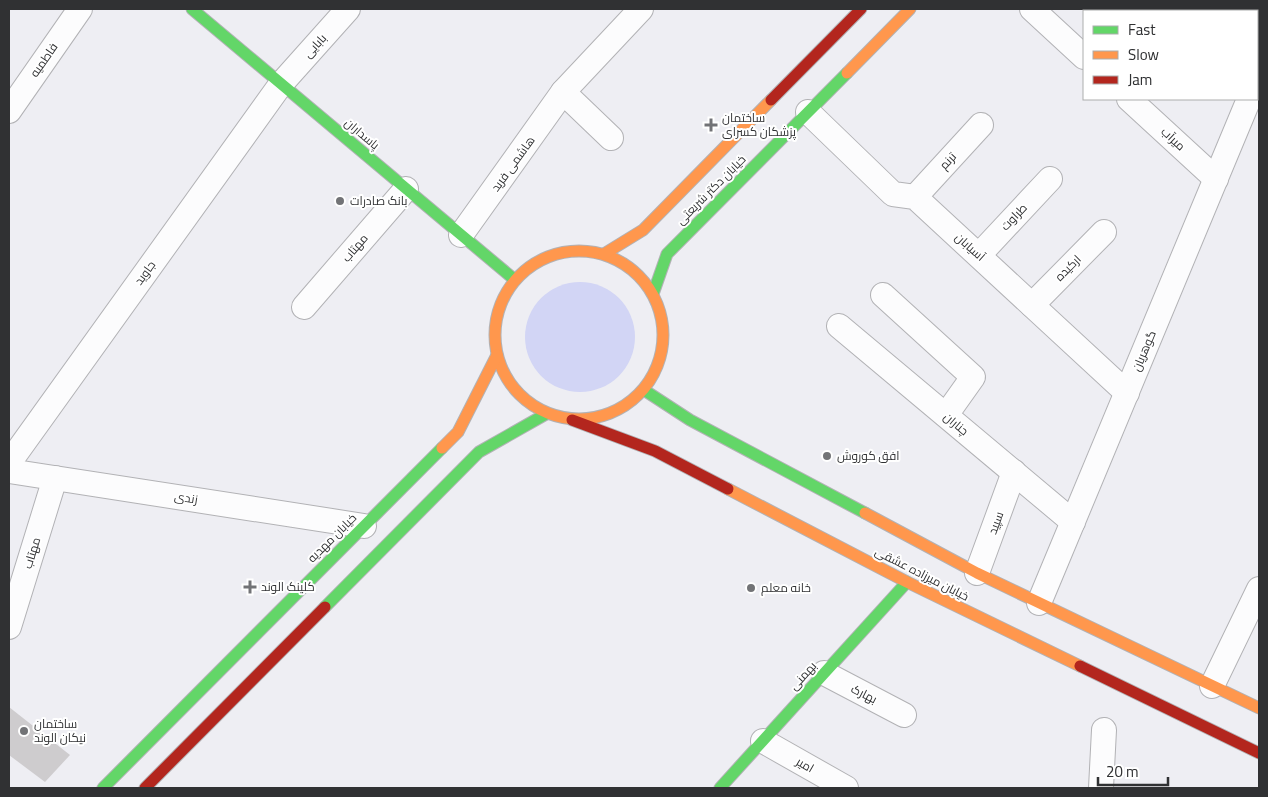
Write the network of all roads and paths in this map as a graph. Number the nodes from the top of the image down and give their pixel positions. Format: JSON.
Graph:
{"nodes":[{"id":1,"x":80,"y":9,"type":"edge"},
{"id":2,"x":192,"y":9,"type":"edge"},
{"id":3,"x":348,"y":9,"type":"edge"},
{"id":4,"x":641,"y":9,"type":"edge"},
{"id":5,"x":861,"y":9,"type":"edge"},
{"id":6,"x":910,"y":9,"type":"edge"},
{"id":7,"x":1032,"y":9,"type":"edge"},
{"id":8,"x":1082,"y":50,"type":"edge"},
{"id":9,"x":281,"y":84,"type":"junction"},
{"id":10,"x":563,"y":92,"type":"junction"},
{"id":11,"x":1130,"y":100,"type":"edge"},
{"id":12,"x":1249,"y":100,"type":"edge"},
{"id":13,"x":9,"y":111,"type":"edge"},
{"id":14,"x":808,"y":112,"type":"junction"},
{"id":15,"x":981,"y":125,"type":"dead end"},
{"id":16,"x":611,"y":138,"type":"dead end"},
{"id":17,"x":1050,"y":179,"type":"dead end"},
{"id":18,"x":1216,"y":179,"type":"junction"},
{"id":19,"x":406,"y":189,"type":"junction"},
{"id":20,"x":915,"y":197,"type":"junction"},
{"id":21,"x":1104,"y":232,"type":"dead end"},
{"id":22,"x":461,"y":235,"type":"junction"},
{"id":23,"x":604,"y":254,"type":"junction"},
{"id":24,"x":979,"y":255,"type":"junction"},
{"id":25,"x":515,"y":280,"type":"junction"},
{"id":26,"x":654,"y":294,"type":"junction"},
{"id":27,"x":883,"y":295,"type":"dead end"},
{"id":28,"x":1032,"y":305,"type":"junction"},
{"id":29,"x":304,"y":307,"type":"dead end"},
{"id":30,"x":839,"y":326,"type":"dead end"},
{"id":31,"x":497,"y":355,"type":"junction"},
{"id":32,"x":644,"y":390,"type":"junction"},
{"id":33,"x":1127,"y":393,"type":"junction"},
{"id":34,"x":546,"y":414,"type":"junction"},
{"id":35,"x":946,"y":415,"type":"junction"},
{"id":36,"x":572,"y":420,"type":"junction"},
{"id":37,"x":9,"y":463,"type":"edge"},
{"id":38,"x":9,"y":471,"type":"edge"},
{"id":39,"x":1014,"y":472,"type":"junction"},
{"id":40,"x":55,"y":478,"type":"junction"},
{"id":41,"x":1073,"y":522,"type":"junction"},
{"id":42,"x":364,"y":526,"type":"junction"},
{"id":43,"x":978,"y":573,"type":"junction"},
{"id":44,"x":906,"y":582,"type":"junction"},
{"id":45,"x":1259,"y":589,"type":"edge"},
{"id":46,"x":1039,"y":603,"type":"junction"},
{"id":47,"x":9,"y":628,"type":"edge"},
{"id":48,"x":824,"y":673,"type":"junction"},
{"id":49,"x":1212,"y":686,"type":"junction"},
{"id":50,"x":1259,"y":708,"type":"edge"},
{"id":51,"x":904,"y":715,"type":"dead end"},
{"id":52,"x":1104,"y":730,"type":"dead end"},
{"id":53,"x":763,"y":741,"type":"junction"},
{"id":54,"x":1259,"y":753,"type":"edge"},
{"id":55,"x":103,"y":788,"type":"edge"},
{"id":56,"x":145,"y":788,"type":"edge"},
{"id":57,"x":720,"y":788,"type":"edge"},
{"id":58,"x":846,"y":788,"type":"edge"},
{"id":59,"x":1101,"y":788,"type":"edge"}],
"edges":[{"from":1,"to":13,"type":"street","name":"فاطمیه"},
{"from":2,"to":9,"type":"main road","name":"پاسداران"},
{"from":3,"to":9,"type":"street","name":"بابایی"},
{"from":4,"to":10,"type":"street","name":"هاشمی فرید"},
{"from":5,"to":23,"type":"main road","name":"خیابان دکتر شریعتی"},
{"from":6,"to":14,"type":"main road","name":"خیابان دکتر شریعتی"},
{"from":7,"to":8,"type":"street"},
{"from":9,"to":19,"type":"main road","name":"پاسداران"},
{"from":9,"to":37,"type":"street","name":"جاوید"},
{"from":10,"to":16,"type":"street"},
{"from":10,"to":22,"type":"street","name":"هاشمی فرید"},
{"from":11,"to":18,"type":"street","name":"میرآب"},
{"from":12,"to":18,"type":"street","name":"گوهریان"},
{"from":14,"to":20,"type":"street"},
{"from":14,"to":26,"type":"main road","name":"خیابان دکتر شریعتی"},
{"from":15,"to":20,"type":"street","name":"ترنم"},
{"from":17,"to":24,"type":"street","name":"طراوت"},
{"from":18,"to":33,"type":"street","name":"گوهریان"},
{"from":19,"to":22,"type":"main road","name":"پاسداران"},
{"from":19,"to":29,"type":"street","name":"مهتاب"},
{"from":20,"to":24,"type":"street","name":"آسیابان"},
{"from":21,"to":28,"type":"street","name":"ارکیده"},
{"from":22,"to":25,"type":"main road","name":"پاسداران"},
{"from":23,"to":25,"type":"main road"},
{"from":23,"to":26,"type":"main road"},
{"from":24,"to":28,"type":"street","name":"آسیابان"},
{"from":25,"to":31,"type":"main road"},
{"from":26,"to":32,"type":"main road"},
{"from":27,"to":35,"type":"street"},
{"from":28,"to":33,"type":"street","name":"آسیابان"},
{"from":30,"to":35,"type":"street","name":"چناران"},
{"from":31,"to":34,"type":"main road"},
{"from":31,"to":42,"type":"main road","name":"خیابان مهدیه"},
{"from":32,"to":36,"type":"main road"},
{"from":32,"to":43,"type":"main road"},
{"from":33,"to":41,"type":"street","name":"گوهریان"},
{"from":34,"to":36,"type":"main road"},
{"from":34,"to":56,"type":"main road"},
{"from":35,"to":39,"type":"street","name":"چناران"},
{"from":36,"to":44,"type":"main road","name":"خیابان میرزاده عشقی"},
{"from":38,"to":40,"type":"street","name":"زندی"},
{"from":39,"to":41,"type":"street","name":"چناران"},
{"from":39,"to":43,"type":"street","name":"سپید"},
{"from":40,"to":42,"type":"street","name":"زندی"},
{"from":40,"to":47,"type":"street","name":"مهتاب"},
{"from":41,"to":46,"type":"street","name":"گوهریان"},
{"from":42,"to":55,"type":"main road","name":"خیابان مهدیه"},
{"from":43,"to":46,"type":"main road"},
{"from":44,"to":48,"type":"main road","name":"بهمنی"},
{"from":44,"to":54,"type":"main road","name":"خیابان میرزاده عشقی"},
{"from":45,"to":49,"type":"street"},
{"from":46,"to":49,"type":"main road"},
{"from":48,"to":51,"type":"street","name":"بهارک"},
{"from":48,"to":53,"type":"main road","name":"بهمنی"},
{"from":49,"to":50,"type":"main road"},
{"from":52,"to":59,"type":"street"},
{"from":53,"to":57,"type":"main road","name":"بهمنی"},
{"from":53,"to":58,"type":"street","name":"امیر"}]}
